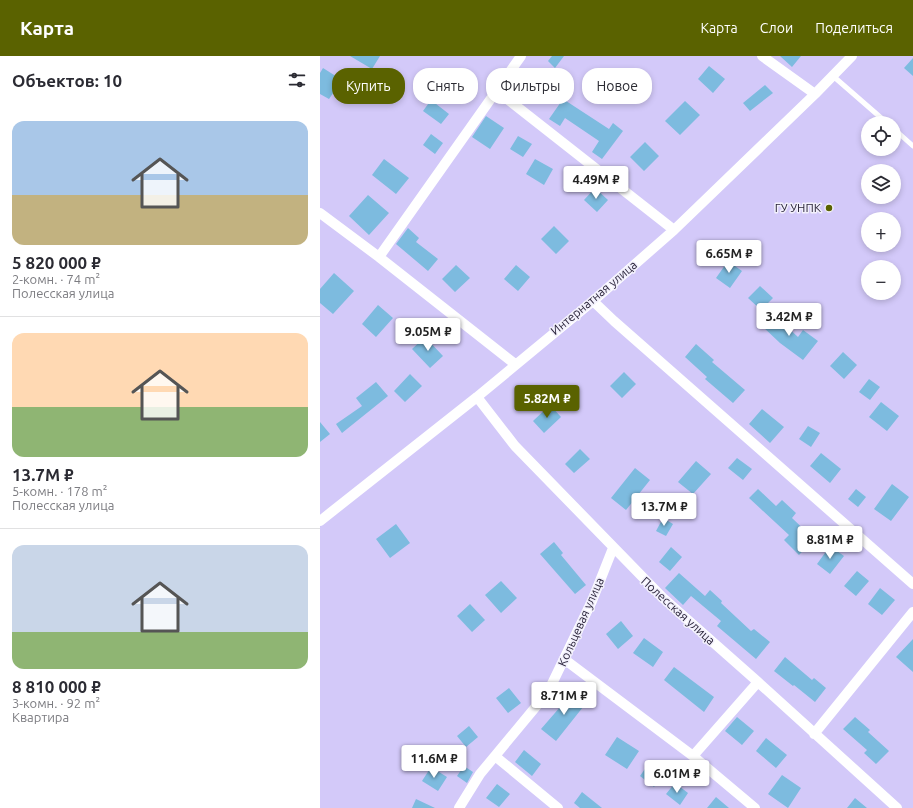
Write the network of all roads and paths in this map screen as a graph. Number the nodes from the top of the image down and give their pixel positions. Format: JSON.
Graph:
{"nodes":[{"id":1,"x":521,"y":56,"type":"edge"},
{"id":2,"x":762,"y":56,"type":"edge"},
{"id":3,"x":852,"y":56,"type":"edge"},
{"id":4,"x":513,"y":68,"type":"edge"},
{"id":5,"x":833,"y":76,"type":"junction"},
{"id":6,"x":815,"y":94,"type":"junction"},
{"id":7,"x":488,"y":104,"type":"edge"},
{"id":8,"x":514,"y":104,"type":"edge"},
{"id":9,"x":879,"y":116,"type":"edge"},
{"id":10,"x":901,"y":135,"type":"edge"},
{"id":11,"x":913,"y":146,"type":"edge"},
{"id":12,"x":320,"y":213,"type":"edge"},
{"id":13,"x":674,"y":230,"type":"junction"},
{"id":14,"x":379,"y":257,"type":"junction"},
{"id":15,"x":593,"y":301,"type":"junction"},
{"id":16,"x":516,"y":364,"type":"junction"},
{"id":17,"x":477,"y":397,"type":"junction"},
{"id":18,"x":320,"y":521,"type":"edge"},
{"id":19,"x":613,"y":548,"type":"junction"},
{"id":20,"x":913,"y":584,"type":"edge"},
{"id":21,"x":913,"y":612,"type":"edge"},
{"id":22,"x":564,"y":660,"type":"junction"},
{"id":23,"x":758,"y":682,"type":"junction"},
{"id":24,"x":814,"y":734,"type":"junction"},
{"id":25,"x":495,"y":756,"type":"junction"},
{"id":26,"x":693,"y":756,"type":"junction"},
{"id":27,"x":459,"y":808,"type":"edge"},
{"id":28,"x":558,"y":808,"type":"edge"},
{"id":29,"x":755,"y":808,"type":"edge"},
{"id":30,"x":897,"y":808,"type":"edge"}],
"edges":[{"from":1,"to":4,"type":"street"},
{"from":2,"to":6,"type":"street"},
{"from":3,"to":5,"type":"street","name":"Интернатная улица"},
{"from":5,"to":6,"type":"street","name":"Интернатная улица"},
{"from":5,"to":9,"type":"lane"},
{"from":6,"to":13,"type":"street","name":"Интернатная улица"},
{"from":7,"to":14,"type":"street"},
{"from":8,"to":13,"type":"street"},
{"from":10,"to":11,"type":"lane"},
{"from":12,"to":14,"type":"street"},
{"from":13,"to":15,"type":"street","name":"Интернатная улица"},
{"from":14,"to":16,"type":"street"},
{"from":15,"to":16,"type":"street","name":"Интернатная улица"},
{"from":15,"to":20,"type":"street"},
{"from":16,"to":17,"type":"street","name":"Интернатная улица"},
{"from":17,"to":18,"type":"street","name":"Интернатная улица"},
{"from":17,"to":19,"type":"street","name":"Полесская улица"},
{"from":19,"to":22,"type":"street","name":"Кольцевая улица"},
{"from":19,"to":23,"type":"street","name":"Полесская улица"},
{"from":21,"to":24,"type":"street"},
{"from":22,"to":25,"type":"street","name":"Кольцевая улица"},
{"from":22,"to":26,"type":"street"},
{"from":23,"to":24,"type":"street","name":"Полесская улица"},
{"from":23,"to":26,"type":"street"},
{"from":24,"to":30,"type":"street","name":"Полесская улица"},
{"from":25,"to":27,"type":"street","name":"Кольцевая улица"},
{"from":25,"to":28,"type":"street"},
{"from":26,"to":29,"type":"street"}]}
